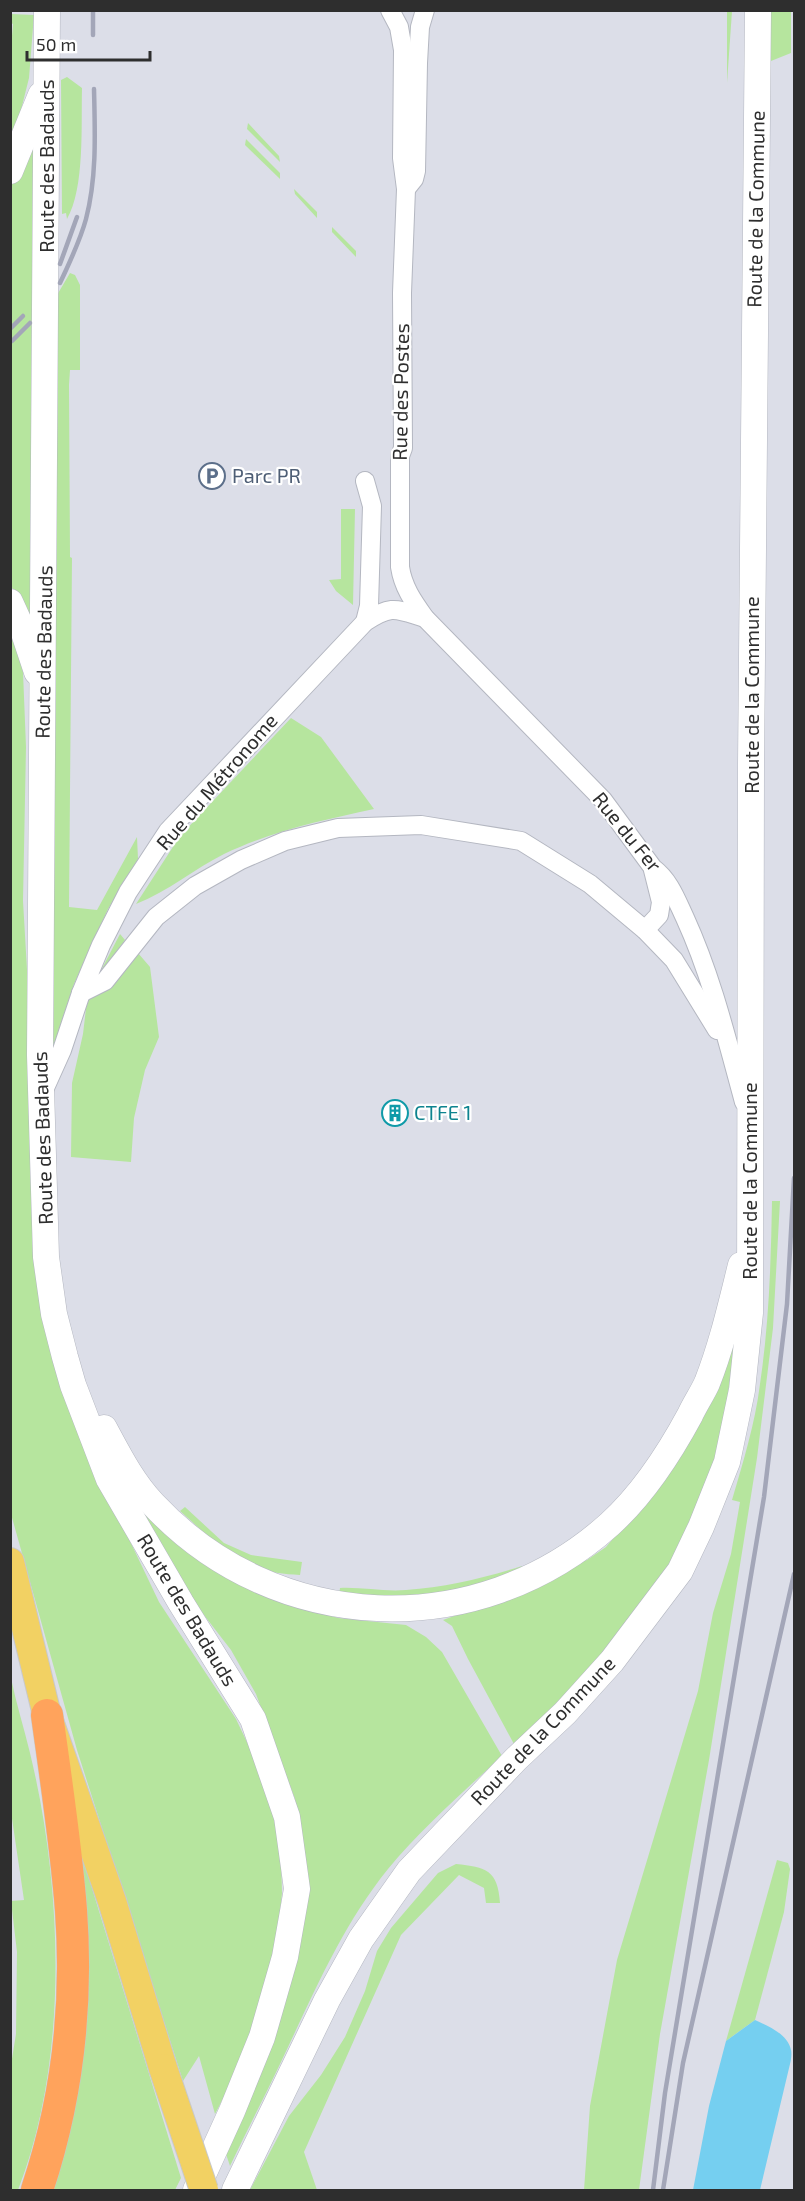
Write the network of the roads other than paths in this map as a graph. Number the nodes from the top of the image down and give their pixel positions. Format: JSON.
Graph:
{"nodes":[{"id":1,"x":47,"y":10,"type":"edge"},
{"id":2,"x":390,"y":10,"type":"edge"},
{"id":3,"x":425,"y":10,"type":"edge"},
{"id":4,"x":758,"y":10,"type":"edge"},
{"id":5,"x":47,"y":77,"type":"junction"},
{"id":6,"x":10,"y":171,"type":"edge"},
{"id":7,"x":406,"y":189,"type":"junction"},
{"id":8,"x":365,"y":481,"type":"dead end"},
{"id":9,"x":408,"y":593,"type":"joint"},
{"id":10,"x":10,"y":602,"type":"edge"},
{"id":11,"x":425,"y":618,"type":"junction"},
{"id":12,"x":365,"y":622,"type":"junction"},
{"id":13,"x":43,"y":692,"type":"junction"},
{"id":14,"x":653,"y":868,"type":"junction"},
{"id":15,"x":645,"y":930,"type":"junction"},
{"id":16,"x":81,"y":993,"type":"junction"},
{"id":17,"x":730,"y":1050,"type":"junction"},
{"id":18,"x":41,"y":1095,"type":"junction"},
{"id":19,"x":751,"y":1127,"type":"junction"},
{"id":20,"x":750,"y":1231,"type":"junction"},
{"id":21,"x":64,"y":1357,"type":"junction"},
{"id":22,"x":10,"y":1562,"type":"edge"},
{"id":23,"x":47,"y":1715,"type":"junction"},
{"id":24,"x":38,"y":2190,"type":"edge"},
{"id":25,"x":195,"y":2190,"type":"edge"},
{"id":26,"x":204,"y":2190,"type":"edge"},
{"id":27,"x":235,"y":2190,"type":"edge"}],
"edges":[{"from":1,"to":5,"type":"main road","name":"Route des Badauds"},
{"from":2,"to":7,"type":"street","name":"Rue des Postes"},
{"from":3,"to":7,"type":"street","name":"Rue des Postes"},
{"from":4,"to":19,"type":"main road","name":"Route de la Commune"},
{"from":5,"to":6,"type":"main road"},
{"from":5,"to":13,"type":"main road","name":"Route des Badauds"},
{"from":7,"to":9,"type":"street","name":"Rue des Postes"},
{"from":8,"to":12,"type":"street"},
{"from":9,"to":11,"type":"street","name":"Rue du Fer"},
{"from":10,"to":13,"type":"main road"},
{"from":11,"to":12,"type":"street","name":"Rue du Métronome"},
{"from":11,"to":14,"type":"street","name":"Rue du Fer"},
{"from":12,"to":16,"type":"street","name":"Rue du Métronome"},
{"from":13,"to":18,"type":"main road","name":"Route des Badauds"},
{"from":14,"to":15,"type":"street"},
{"from":14,"to":17,"type":"street","name":"Rue du Fer"},
{"from":15,"to":16,"type":"street"},
{"from":15,"to":17,"type":"street"},
{"from":16,"to":18,"type":"street","name":"Rue du Métronome"},
{"from":17,"to":19,"type":"street","name":"Rue du Fer"},
{"from":18,"to":21,"type":"main road","name":"Route des Badauds"},
{"from":19,"to":20,"type":"main road","name":"Route de la Commune"},
{"from":20,"to":21,"type":"main road"},
{"from":20,"to":27,"type":"main road","name":"Route de la Commune"},
{"from":21,"to":25,"type":"main road","name":"Route des Badauds"},
{"from":22,"to":23,"type":"main road"},
{"from":23,"to":24,"type":"highway"},
{"from":23,"to":26,"type":"main road","bridge":true}]}
